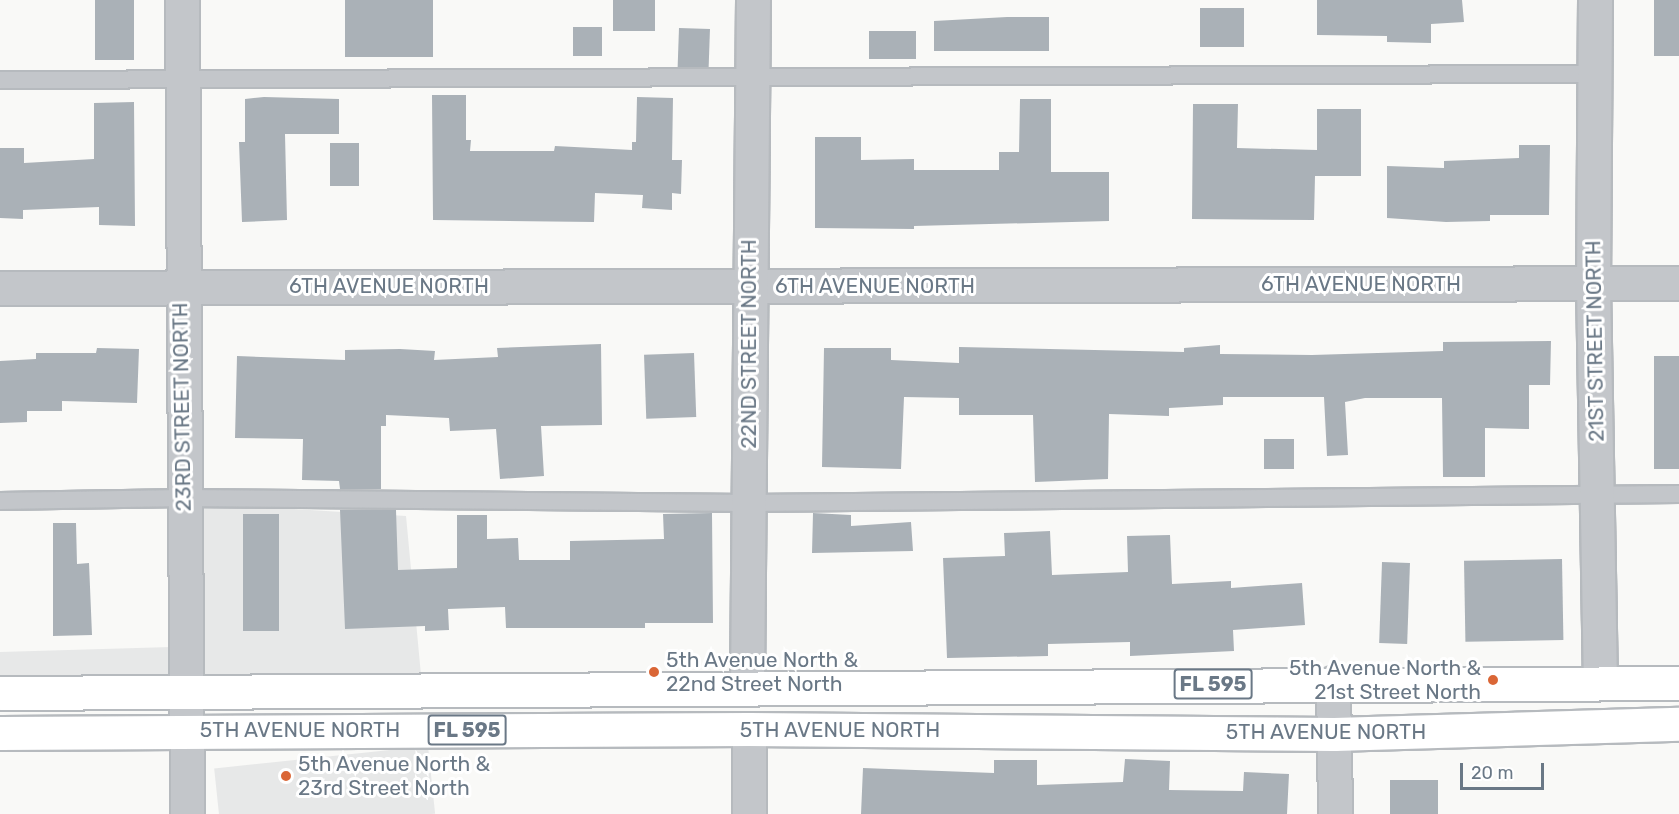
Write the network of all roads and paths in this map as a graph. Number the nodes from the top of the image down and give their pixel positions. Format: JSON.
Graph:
{"nodes":[{"id":1,"x":182,"y":0,"type":"edge"},
{"id":2,"x":753,"y":0,"type":"edge"},
{"id":3,"x":1595,"y":0,"type":"edge"},
{"id":4,"x":1594,"y":74,"type":"junction"},
{"id":5,"x":182,"y":78,"type":"junction"},
{"id":6,"x":0,"y":80,"type":"edge"},
{"id":7,"x":752,"y":80,"type":"junction"},
{"id":8,"x":1679,"y":283,"type":"edge"},
{"id":9,"x":1593,"y":284,"type":"junction"},
{"id":10,"x":181,"y":286,"type":"junction"},
{"id":11,"x":749,"y":286,"type":"junction"},
{"id":12,"x":0,"y":288,"type":"edge"},
{"id":13,"x":1679,"y":494,"type":"edge"},
{"id":14,"x":1597,"y":495,"type":"junction"},
{"id":15,"x":183,"y":498,"type":"junction"},
{"id":16,"x":0,"y":501,"type":"edge"},
{"id":17,"x":748,"y":503,"type":"junction"},
{"id":18,"x":1600,"y":682,"type":"junction"},
{"id":19,"x":1334,"y":683,"type":"junction"},
{"id":20,"x":1679,"y":683,"type":"edge"},
{"id":21,"x":747,"y":688,"type":"junction"},
{"id":22,"x":0,"y":693,"type":"edge"},
{"id":23,"x":186,"y":694,"type":"junction"},
{"id":24,"x":1679,"y":724,"type":"edge"},
{"id":25,"x":749,"y":729,"type":"junction"},
{"id":26,"x":186,"y":730,"type":"junction"},
{"id":27,"x":0,"y":733,"type":"edge"},
{"id":28,"x":1334,"y":734,"type":"junction"},
{"id":29,"x":187,"y":814,"type":"edge"},
{"id":30,"x":749,"y":814,"type":"edge"},
{"id":31,"x":1335,"y":814,"type":"edge"}],
"edges":[{"from":1,"to":5,"type":"street","name":"23RD STREET NORTH"},
{"from":2,"to":7,"type":"street","name":"22ND STREET NORTH"},
{"from":3,"to":4,"type":"street","name":"21ST STREET NORTH"},
{"from":4,"to":7,"type":"lane"},
{"from":4,"to":9,"type":"street","name":"21ST STREET NORTH"},
{"from":5,"to":6,"type":"lane"},
{"from":5,"to":7,"type":"lane"},
{"from":5,"to":10,"type":"street","name":"23RD STREET NORTH"},
{"from":7,"to":11,"type":"street","name":"22ND STREET NORTH"},
{"from":8,"to":9,"type":"street","name":"6TH AVENUE NORTH"},
{"from":9,"to":11,"type":"street","name":"6TH AVENUE NORTH"},
{"from":9,"to":14,"type":"street","name":"21ST STREET NORTH"},
{"from":10,"to":11,"type":"street","name":"6TH AVENUE NORTH"},
{"from":10,"to":12,"type":"street","name":"6TH AVENUE NORTH"},
{"from":10,"to":15,"type":"street","name":"23RD STREET NORTH"},
{"from":11,"to":17,"type":"street","name":"22ND STREET NORTH"},
{"from":13,"to":14,"type":"lane"},
{"from":14,"to":17,"type":"lane"},
{"from":14,"to":18,"type":"street","name":"21ST STREET NORTH"},
{"from":15,"to":16,"type":"lane"},
{"from":15,"to":17,"type":"lane"},
{"from":15,"to":23,"type":"street","name":"23RD STREET NORTH"},
{"from":17,"to":21,"type":"street","name":"22ND STREET NORTH"},
{"from":18,"to":19,"type":"main road","name":"5TH AVENUE NORTH","number":"FL 595"},
{"from":18,"to":20,"type":"main road","name":"5TH AVENUE NORTH","number":"FL 595"},
{"from":19,"to":21,"type":"main road","name":"5TH AVENUE NORTH","number":"FL 595"},
{"from":19,"to":28,"type":"street"},
{"from":21,"to":23,"type":"main road","name":"5TH AVENUE NORTH","number":"FL 595"},
{"from":22,"to":23,"type":"main road","name":"5TH AVENUE NORTH","number":"FL 595"},
{"from":23,"to":26,"type":"street","name":"23RD STREET NORTH"},
{"from":24,"to":28,"type":"main road","name":"5TH AVENUE NORTH","number":"FL 595"},
{"from":25,"to":26,"type":"main road","name":"5TH AVENUE NORTH","number":"FL 595"},
{"from":25,"to":28,"type":"main road","name":"5TH AVENUE NORTH","number":"FL 595"},
{"from":25,"to":30,"type":"street"},
{"from":26,"to":27,"type":"main road","name":"5TH AVENUE NORTH","number":"FL 595"},
{"from":26,"to":29,"type":"street","name":"23RD STREET NORTH"},
{"from":28,"to":31,"type":"street"}]}
